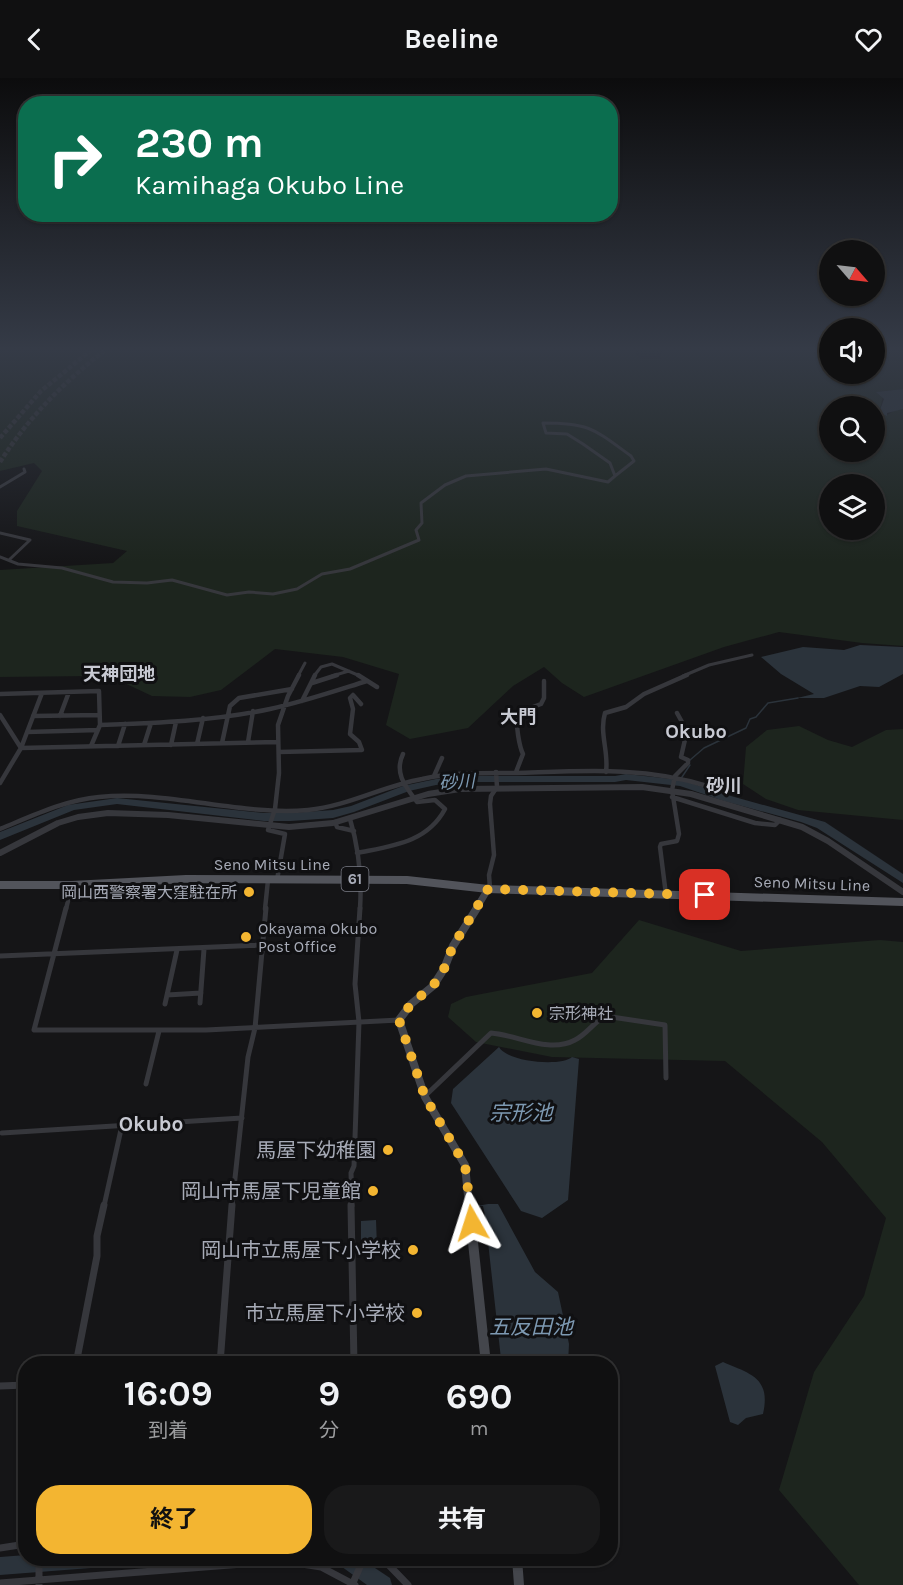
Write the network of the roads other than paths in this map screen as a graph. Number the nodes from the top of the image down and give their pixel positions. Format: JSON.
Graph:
{"nodes":[{"id":1,"x":24,"y":469,"type":"dead end"},
{"id":2,"x":615,"y":477,"type":"junction"},
{"id":3,"x":0,"y":488,"type":"edge"},
{"id":4,"x":0,"y":533,"type":"edge"},
{"id":5,"x":0,"y":557,"type":"edge"},
{"id":6,"x":10,"y":559,"type":"junction"},
{"id":7,"x":752,"y":655,"type":"dead end"},
{"id":8,"x":304,"y":663,"type":"dead end"},
{"id":9,"x":349,"y":671,"type":"junction"},
{"id":10,"x":367,"y":681,"type":"junction"},
{"id":11,"x":544,"y":681,"type":"dead end"},
{"id":12,"x":312,"y":683,"type":"junction"},
{"id":13,"x":377,"y":687,"type":"dead end"},
{"id":14,"x":292,"y":689,"type":"junction"},
{"id":15,"x":69,"y":692,"type":"junction"},
{"id":16,"x":42,"y":693,"type":"junction"},
{"id":17,"x":0,"y":694,"type":"edge"},
{"id":18,"x":302,"y":701,"type":"junction"},
{"id":19,"x":361,"y":704,"type":"dead end"},
{"id":20,"x":285,"y":706,"type":"junction"},
{"id":21,"x":253,"y":711,"type":"junction"},
{"id":22,"x":677,"y":713,"type":"dead end"},
{"id":23,"x":0,"y":715,"type":"edge"},
{"id":24,"x":99,"y":715,"type":"junction"},
{"id":25,"x":227,"y":715,"type":"junction"},
{"id":26,"x":33,"y":716,"type":"junction"},
{"id":27,"x":60,"y":716,"type":"junction"},
{"id":28,"x":202,"y":718,"type":"junction"},
{"id":29,"x":176,"y":722,"type":"junction"},
{"id":30,"x":151,"y":723,"type":"junction"},
{"id":31,"x":125,"y":724,"type":"junction"},
{"id":32,"x":99,"y":727,"type":"junction"},
{"id":33,"x":27,"y":732,"type":"junction"},
{"id":34,"x":248,"y":742,"type":"junction"},
{"id":35,"x":278,"y":742,"type":"junction"},
{"id":36,"x":222,"y":743,"type":"junction"},
{"id":37,"x":196,"y":744,"type":"junction"},
{"id":38,"x":144,"y":745,"type":"junction"},
{"id":39,"x":171,"y":745,"type":"junction"},
{"id":40,"x":118,"y":746,"type":"junction"},
{"id":41,"x":91,"y":747,"type":"junction"},
{"id":42,"x":21,"y":748,"type":"junction"},
{"id":43,"x":279,"y":752,"type":"junction"},
{"id":44,"x":403,"y":754,"type":"dead end"},
{"id":45,"x":442,"y":758,"type":"dead end"},
{"id":46,"x":496,"y":772,"type":"junction"},
{"id":47,"x":516,"y":772,"type":"junction"},
{"id":48,"x":606,"y":772,"type":"junction"},
{"id":49,"x":434,"y":776,"type":"junction"},
{"id":50,"x":677,"y":777,"type":"junction"},
{"id":51,"x":0,"y":783,"type":"edge"},
{"id":52,"x":403,"y":784,"type":"junction"},
{"id":53,"x":497,"y":785,"type":"junction"},
{"id":54,"x":707,"y":786,"type":"dead end"},
{"id":55,"x":672,"y":791,"type":"junction"},
{"id":56,"x":412,"y":797,"type":"junction"},
{"id":57,"x":274,"y":810,"type":"junction"},
{"id":58,"x":350,"y":819,"type":"junction"},
{"id":59,"x":335,"y":822,"type":"junction"},
{"id":60,"x":269,"y":824,"type":"junction"},
{"id":61,"x":0,"y":829,"type":"edge"},
{"id":62,"x":354,"y":831,"type":"junction"},
{"id":63,"x":0,"y":853,"type":"edge"},
{"id":64,"x":357,"y":853,"type":"junction"},
{"id":65,"x":361,"y":879,"type":"junction"},
{"id":66,"x":272,"y":880,"type":"junction"},
{"id":67,"x":0,"y":885,"type":"edge"},
{"id":68,"x":72,"y":885,"type":"junction"},
{"id":69,"x":488,"y":889,"type":"junction"},
{"id":70,"x":903,"y":892,"type":"edge"},
{"id":71,"x":666,"y":895,"type":"junction"},
{"id":72,"x":903,"y":902,"type":"edge"},
{"id":73,"x":262,"y":945,"type":"junction"},
{"id":74,"x":204,"y":949,"type":"junction"},
{"id":75,"x":177,"y":950,"type":"junction"},
{"id":76,"x":53,"y":953,"type":"junction"},
{"id":77,"x":0,"y":956,"type":"edge"},
{"id":78,"x":201,"y":993,"type":"junction"},
{"id":79,"x":167,"y":995,"type":"junction"},
{"id":80,"x":200,"y":1003,"type":"dead end"},
{"id":81,"x":165,"y":1004,"type":"dead end"},
{"id":82,"x":399,"y":1020,"type":"junction"},
{"id":83,"x":359,"y":1022,"type":"junction"},
{"id":84,"x":255,"y":1028,"type":"junction"},
{"id":85,"x":159,"y":1031,"type":"junction"},
{"id":86,"x":666,"y":1078,"type":"dead end"},
{"id":87,"x":146,"y":1084,"type":"dead end"},
{"id":88,"x":425,"y":1097,"type":"junction"},
{"id":89,"x":242,"y":1118,"type":"junction"},
{"id":90,"x":122,"y":1125,"type":"junction"},
{"id":91,"x":2,"y":1133,"type":"dead end"},
{"id":92,"x":78,"y":1356,"type":"edge"},
{"id":93,"x":221,"y":1356,"type":"edge"},
{"id":94,"x":354,"y":1356,"type":"edge"},
{"id":95,"x":484,"y":1356,"type":"edge"},
{"id":96,"x":18,"y":1385,"type":"edge"},
{"id":97,"x":0,"y":1386,"type":"edge"},
{"id":98,"x":18,"y":1545,"type":"edge"},
{"id":99,"x":0,"y":1548,"type":"edge"},
{"id":100,"x":39,"y":1566,"type":"edge"},
{"id":101,"x":220,"y":1566,"type":"edge"},
{"id":102,"x":321,"y":1566,"type":"edge"},
{"id":103,"x":360,"y":1566,"type":"edge"},
{"id":104,"x":390,"y":1566,"type":"edge"},
{"id":105,"x":518,"y":1566,"type":"edge"},
{"id":106,"x":0,"y":1583,"type":"edge"},
{"id":107,"x":40,"y":1583,"type":"edge"},
{"id":108,"x":353,"y":1583,"type":"edge"},
{"id":109,"x":408,"y":1585,"type":"edge"},
{"id":110,"x":519,"y":1585,"type":"edge"}],
"edges":[{"from":1,"to":3,"type":"street"},
{"from":2,"to":2,"type":"street"},
{"from":2,"to":6,"type":"street"},
{"from":4,"to":6,"type":"street"},
{"from":5,"to":6,"type":"street"},
{"from":7,"to":48,"type":"street"},
{"from":8,"to":14,"type":"street"},
{"from":9,"to":10,"type":"street"},
{"from":9,"to":12,"type":"street"},
{"from":9,"to":12,"type":"street"},
{"from":10,"to":13,"type":"street"},
{"from":10,"to":18,"type":"street"},
{"from":11,"to":47,"type":"street"},
{"from":12,"to":18,"type":"street"},
{"from":14,"to":20,"type":"street"},
{"from":14,"to":25,"type":"street"},
{"from":15,"to":16,"type":"street"},
{"from":15,"to":24,"type":"street"},
{"from":15,"to":27,"type":"street"},
{"from":16,"to":17,"type":"street"},
{"from":16,"to":26,"type":"street"},
{"from":18,"to":20,"type":"street"},
{"from":19,"to":43,"type":"street"},
{"from":20,"to":21,"type":"street"},
{"from":20,"to":35,"type":"street"},
{"from":21,"to":25,"type":"street"},
{"from":21,"to":34,"type":"street"},
{"from":22,"to":50,"type":"street"},
{"from":23,"to":42,"type":"street"},
{"from":24,"to":27,"type":"street"},
{"from":24,"to":32,"type":"street"},
{"from":25,"to":28,"type":"street"},
{"from":25,"to":36,"type":"street"},
{"from":26,"to":27,"type":"street"},
{"from":26,"to":33,"type":"street"},
{"from":28,"to":29,"type":"street"},
{"from":28,"to":37,"type":"street"},
{"from":29,"to":30,"type":"street"},
{"from":29,"to":39,"type":"street"},
{"from":30,"to":31,"type":"street"},
{"from":30,"to":38,"type":"street"},
{"from":31,"to":32,"type":"street"},
{"from":31,"to":40,"type":"street"},
{"from":32,"to":33,"type":"street"},
{"from":32,"to":41,"type":"street"},
{"from":33,"to":42,"type":"street"},
{"from":34,"to":35,"type":"street"},
{"from":34,"to":36,"type":"street"},
{"from":35,"to":43,"type":"street"},
{"from":36,"to":37,"type":"street"},
{"from":37,"to":39,"type":"street"},
{"from":38,"to":39,"type":"street"},
{"from":38,"to":40,"type":"street"},
{"from":40,"to":41,"type":"street"},
{"from":41,"to":42,"type":"street"},
{"from":42,"to":51,"type":"street"},
{"from":43,"to":57,"type":"street"},
{"from":44,"to":52,"type":"street"},
{"from":45,"to":49,"type":"street"},
{"from":46,"to":47,"type":"street"},
{"from":46,"to":49,"type":"street"},
{"from":46,"to":53,"type":"street"},
{"from":47,"to":48,"type":"street"},
{"from":48,"to":50,"type":"street"},
{"from":49,"to":52,"type":"street"},
{"from":50,"to":54,"type":"street"},
{"from":50,"to":55,"type":"street"},
{"from":52,"to":56,"type":"street"},
{"from":52,"to":57,"type":"street"},
{"from":53,"to":55,"type":"street"},
{"from":53,"to":56,"type":"street"},
{"from":53,"to":69,"type":"street"},
{"from":55,"to":70,"type":"street"},
{"from":55,"to":71,"type":"street"},
{"from":56,"to":58,"type":"street"},
{"from":56,"to":64,"type":"street"},
{"from":57,"to":60,"type":"street"},
{"from":57,"to":61,"type":"street"},
{"from":58,"to":59,"type":"street"},
{"from":58,"to":62,"type":"street"},
{"from":59,"to":60,"type":"street"},
{"from":59,"to":62,"type":"street"},
{"from":60,"to":63,"type":"street"},
{"from":60,"to":66,"type":"street"},
{"from":62,"to":64,"type":"street"},
{"from":64,"to":65,"type":"street"},
{"from":65,"to":66,"type":"main road","name":"Seno Mitsu Line","number":"61"},
{"from":65,"to":69,"type":"main road","name":"Seno Mitsu Line","number":"61"},
{"from":65,"to":83,"type":"street"},
{"from":66,"to":68,"type":"main road","name":"Seno Mitsu Line","number":"61"},
{"from":66,"to":73,"type":"street"},
{"from":67,"to":68,"type":"main road","name":"Seno Mitsu Line","number":"61"},
{"from":68,"to":76,"type":"street"},
{"from":69,"to":71,"type":"main road","name":"Seno Mitsu Line","number":"61"},
{"from":69,"to":82,"type":"main road"},
{"from":71,"to":72,"type":"main road","name":"Seno Mitsu Line","number":"61"},
{"from":73,"to":74,"type":"street"},
{"from":73,"to":84,"type":"street"},
{"from":74,"to":75,"type":"street"},
{"from":74,"to":78,"type":"street"},
{"from":75,"to":76,"type":"street"},
{"from":75,"to":79,"type":"street"},
{"from":76,"to":77,"type":"street"},
{"from":76,"to":85,"type":"street"},
{"from":78,"to":79,"type":"street"},
{"from":78,"to":80,"type":"street"},
{"from":79,"to":81,"type":"street"},
{"from":82,"to":83,"type":"street"},
{"from":82,"to":88,"type":"main road"},
{"from":83,"to":84,"type":"street"},
{"from":83,"to":94,"type":"street"},
{"from":84,"to":85,"type":"street"},
{"from":84,"to":89,"type":"street"},
{"from":85,"to":87,"type":"street"},
{"from":86,"to":88,"type":"street"},
{"from":88,"to":95,"type":"main road"},
{"from":89,"to":90,"type":"street"},
{"from":89,"to":93,"type":"street"},
{"from":90,"to":91,"type":"street"},
{"from":90,"to":92,"type":"street"},
{"from":96,"to":97,"type":"street"},
{"from":98,"to":99,"type":"street"},
{"from":100,"to":107,"type":"street"},
{"from":101,"to":107,"type":"street"},
{"from":102,"to":108,"type":"street"},
{"from":103,"to":108,"type":"street"},
{"from":104,"to":109,"type":"street"},
{"from":105,"to":110,"type":"main road"},
{"from":106,"to":107,"type":"street"}]}
